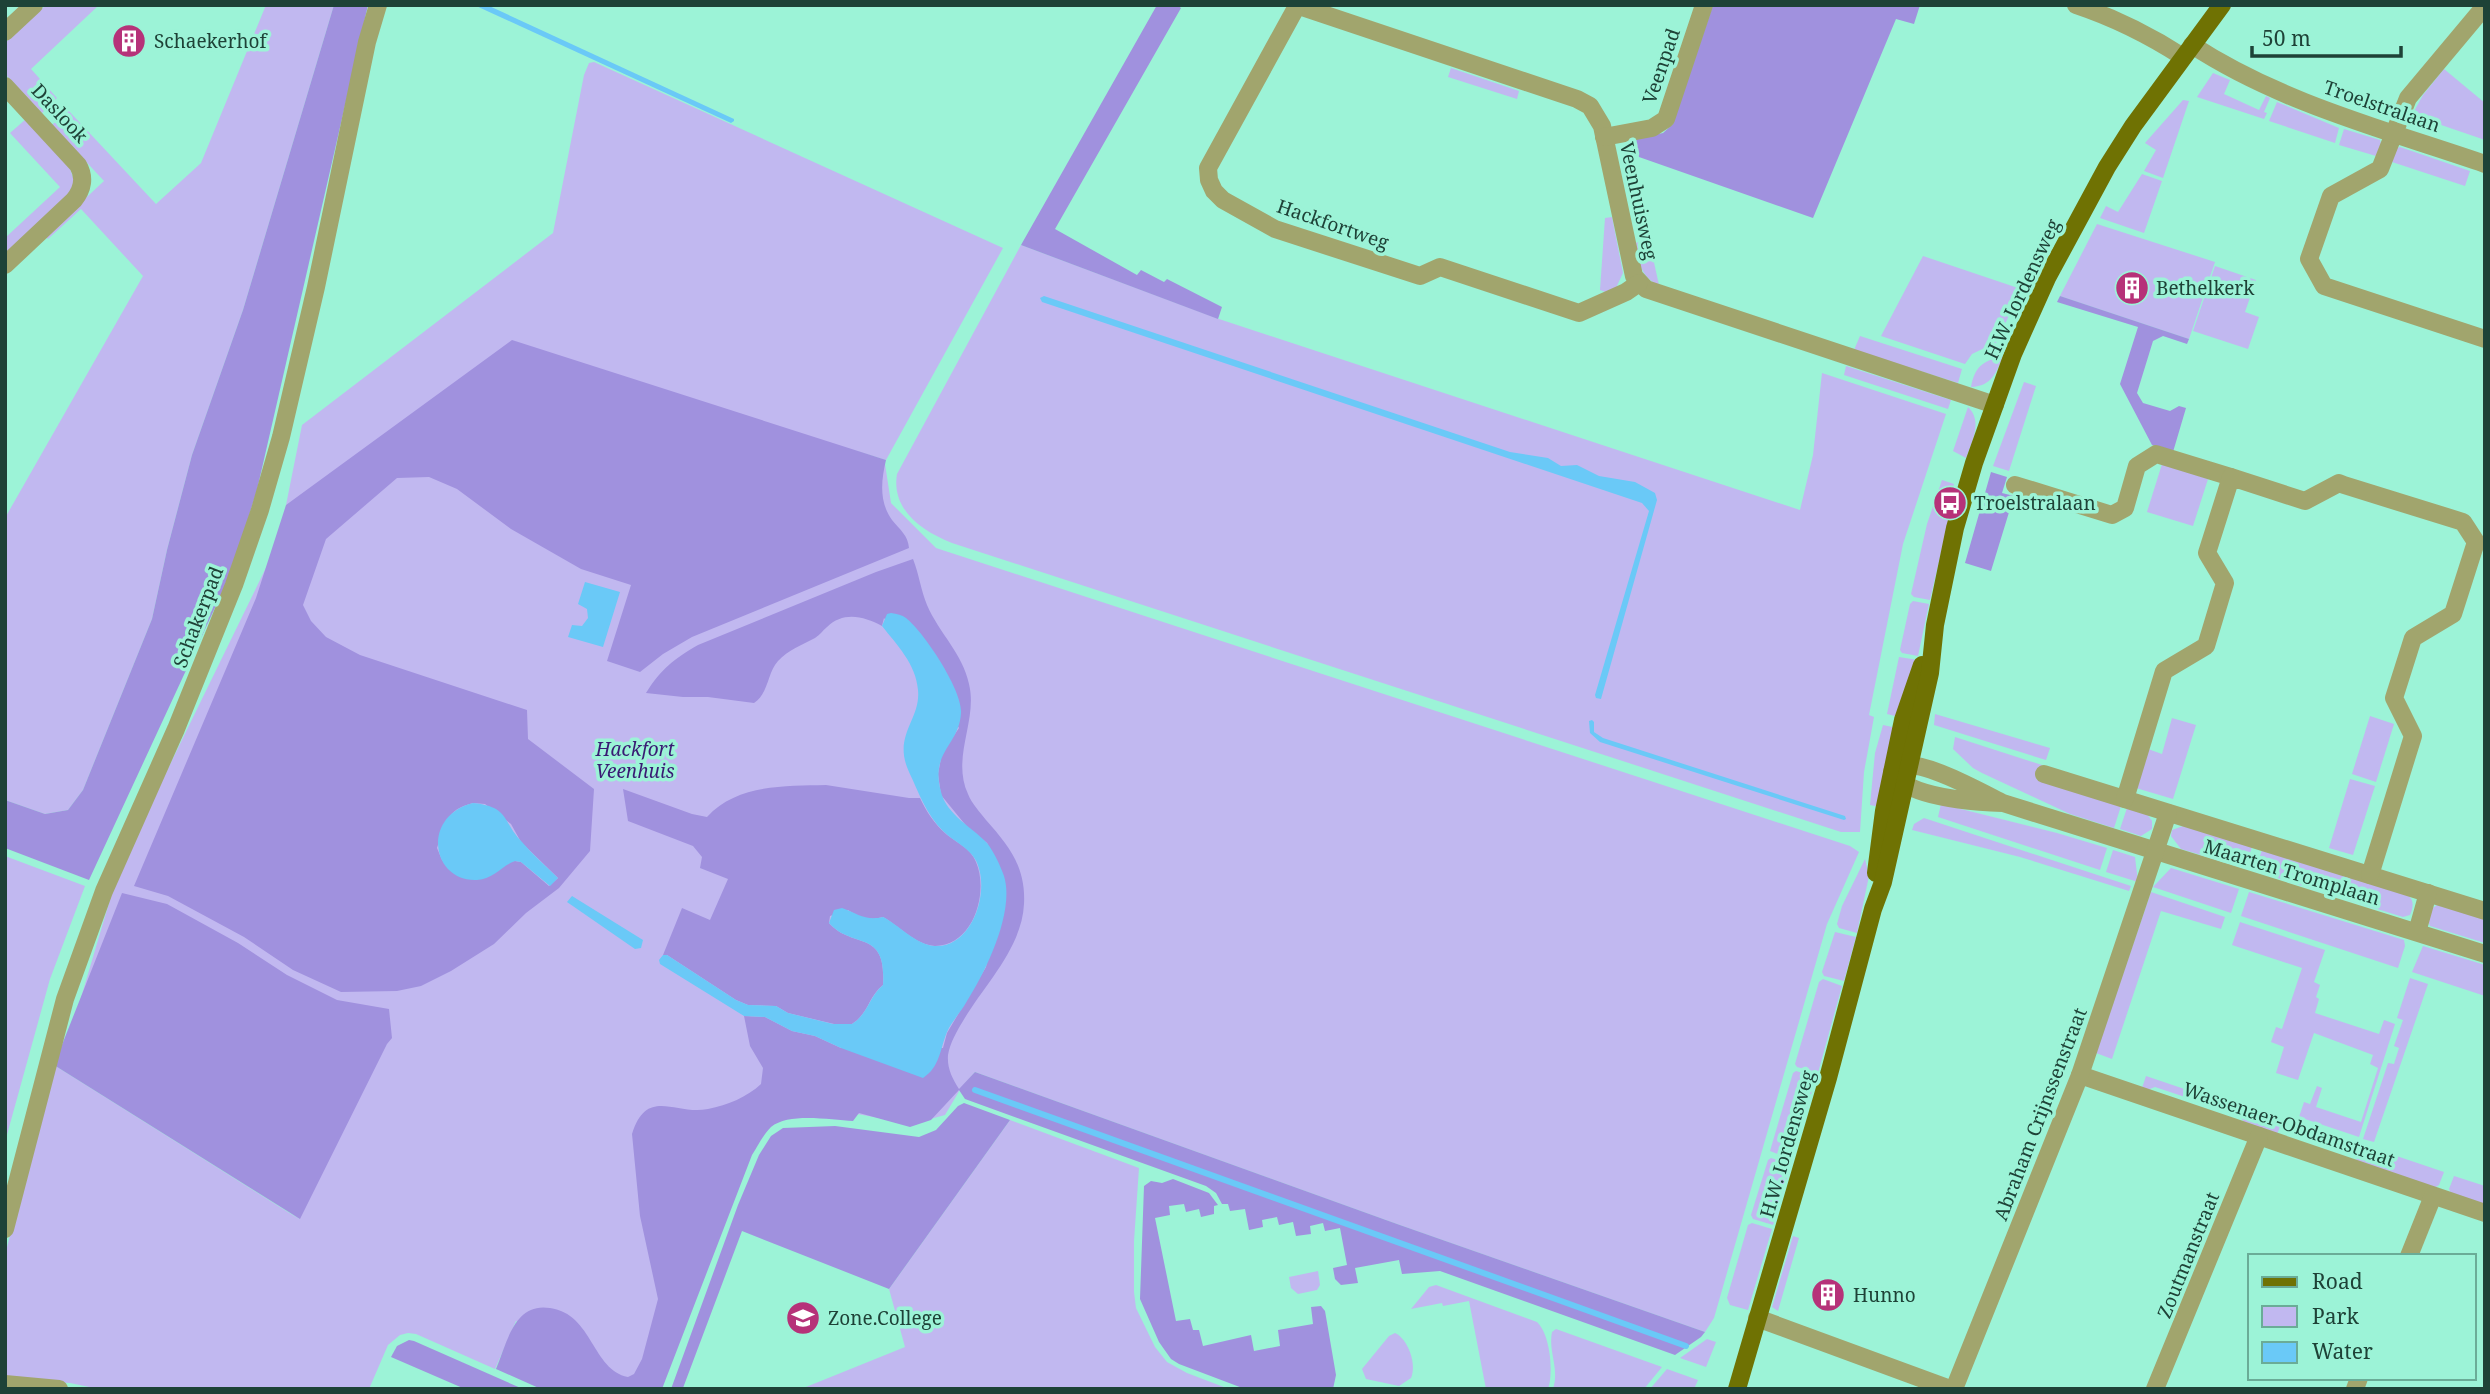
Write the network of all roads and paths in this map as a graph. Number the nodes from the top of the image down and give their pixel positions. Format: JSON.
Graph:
{"nodes":[{"id":1,"x":34,"y":5,"type":"edge"},
{"id":2,"x":378,"y":5,"type":"edge"},
{"id":3,"x":1297,"y":5,"type":"edge"},
{"id":4,"x":1704,"y":5,"type":"edge"},
{"id":5,"x":2076,"y":5,"type":"edge"},
{"id":6,"x":2222,"y":5,"type":"edge"},
{"id":7,"x":2485,"y":6,"type":"edge"},
{"id":8,"x":5,"y":32,"type":"edge"},
{"id":9,"x":2188,"y":51,"type":"junction"},
{"id":10,"x":5,"y":86,"type":"edge"},
{"id":11,"x":2393,"y":133,"type":"junction"},
{"id":12,"x":1604,"y":137,"type":"junction"},
{"id":13,"x":2485,"y":163,"type":"edge"},
{"id":14,"x":5,"y":265,"type":"edge"},
{"id":15,"x":1639,"y":283,"type":"junction"},
{"id":16,"x":2485,"y":339,"type":"edge"},
{"id":17,"x":1995,"y":405,"type":"junction"},
{"id":18,"x":2231,"y":477,"type":"junction"},
{"id":19,"x":2015,"y":485,"type":"dead end"},
{"id":20,"x":1935,"y":625,"type":"junction"},
{"id":21,"x":1910,"y":765,"type":"junction"},
{"id":22,"x":1892,"y":772,"type":"junction"},
{"id":23,"x":2044,"y":774,"type":"dead end"},
{"id":24,"x":1906,"y":787,"type":"junction"},
{"id":25,"x":2125,"y":799,"type":"junction"},
{"id":26,"x":2003,"y":803,"type":"junction"},
{"id":27,"x":2168,"y":813,"type":"junction"},
{"id":28,"x":2156,"y":851,"type":"junction"},
{"id":29,"x":2370,"y":875,"type":"junction"},
{"id":30,"x":2428,"y":893,"type":"junction"},
{"id":31,"x":1873,"y":909,"type":"junction"},
{"id":32,"x":2485,"y":911,"type":"edge"},
{"id":33,"x":2417,"y":932,"type":"junction"},
{"id":34,"x":2485,"y":954,"type":"edge"},
{"id":35,"x":2080,"y":1075,"type":"junction"},
{"id":36,"x":2259,"y":1136,"type":"junction"},
{"id":37,"x":2433,"y":1196,"type":"junction"},
{"id":38,"x":2485,"y":1213,"type":"edge"},
{"id":39,"x":5,"y":1229,"type":"edge"},
{"id":40,"x":2410,"y":1254,"type":"edge"},
{"id":41,"x":1757,"y":1318,"type":"junction"},
{"id":42,"x":5,"y":1384,"type":"edge"},
{"id":43,"x":59,"y":1389,"type":"edge"},
{"id":44,"x":1737,"y":1389,"type":"edge"},
{"id":45,"x":1952,"y":1389,"type":"edge"},
{"id":46,"x":2155,"y":1389,"type":"edge"}],
"edges":[{"from":1,"to":8,"type":"street"},
{"from":2,"to":39,"type":"street","name":"Schakerpad"},
{"from":3,"to":12,"type":"street","name":"Veenhuisweg"},
{"from":3,"to":15,"type":"street","name":"Hackfortweg"},
{"from":4,"to":12,"type":"street","name":"Veenpad"},
{"from":5,"to":9,"type":"street","name":"Troelstralaan"},
{"from":6,"to":9,"type":"main road","name":"H.W. Iordensweg"},
{"from":7,"to":11,"type":"street"},
{"from":9,"to":11,"type":"street","name":"Troelstralaan"},
{"from":9,"to":17,"type":"main road","name":"H.W. Iordensweg"},
{"from":10,"to":14,"type":"street","name":"Daslook"},
{"from":11,"to":13,"type":"street","name":"Troelstralaan"},
{"from":11,"to":16,"type":"street"},
{"from":12,"to":15,"type":"street","name":"Veenhuisweg"},
{"from":15,"to":17,"type":"street","name":"Veenhuisweg"},
{"from":17,"to":20,"type":"main road","name":"H.W. Iordensweg"},
{"from":18,"to":19,"type":"street"},
{"from":18,"to":25,"type":"street"},
{"from":18,"to":29,"type":"street"},
{"from":20,"to":21,"type":"main road","name":"H.W. Iordensweg"},
{"from":20,"to":22,"type":"main road","name":"H.W. Iordensweg"},
{"from":21,"to":22,"type":"street"},
{"from":21,"to":24,"type":"main road","name":"H.W. Iordensweg"},
{"from":21,"to":26,"type":"street","name":"Maarten Tromplaan"},
{"from":22,"to":24,"type":"street"},
{"from":22,"to":31,"type":"main road","name":"H.W. Iordensweg"},
{"from":23,"to":25,"type":"street","name":"Maarten Tromplaan"},
{"from":24,"to":26,"type":"street","name":"Maarten Tromplaan"},
{"from":24,"to":31,"type":"main road","name":"H.W. Iordensweg"},
{"from":25,"to":27,"type":"street","name":"Maarten Tromplaan"},
{"from":26,"to":28,"type":"street","name":"Maarten Tromplaan"},
{"from":27,"to":28,"type":"street"},
{"from":27,"to":29,"type":"street","name":"Maarten Tromplaan"},
{"from":28,"to":33,"type":"street","name":"Maarten Tromplaan"},
{"from":28,"to":35,"type":"street","name":"Abraham Crijnssenstraat"},
{"from":29,"to":30,"type":"street","name":"Maarten Tromplaan"},
{"from":30,"to":32,"type":"street","name":"Maarten Tromplaan"},
{"from":30,"to":33,"type":"street"},
{"from":31,"to":41,"type":"main road","name":"H.W. Iordensweg"},
{"from":33,"to":34,"type":"street","name":"Maarten Tromplaan"},
{"from":35,"to":36,"type":"street","name":"Wassenaer-Obdamstraat"},
{"from":35,"to":45,"type":"street","name":"Abraham Crijnssenstraat"},
{"from":36,"to":37,"type":"street","name":"Wassenaer-Obdamstraat"},
{"from":36,"to":46,"type":"street","name":"Zoutmanstraat"},
{"from":37,"to":38,"type":"street","name":"Wassenaer-Obdamstraat"},
{"from":37,"to":40,"type":"street"},
{"from":41,"to":44,"type":"main road","name":"H.W. Iordensweg"},
{"from":41,"to":45,"type":"street"},
{"from":42,"to":43,"type":"street"}]}
